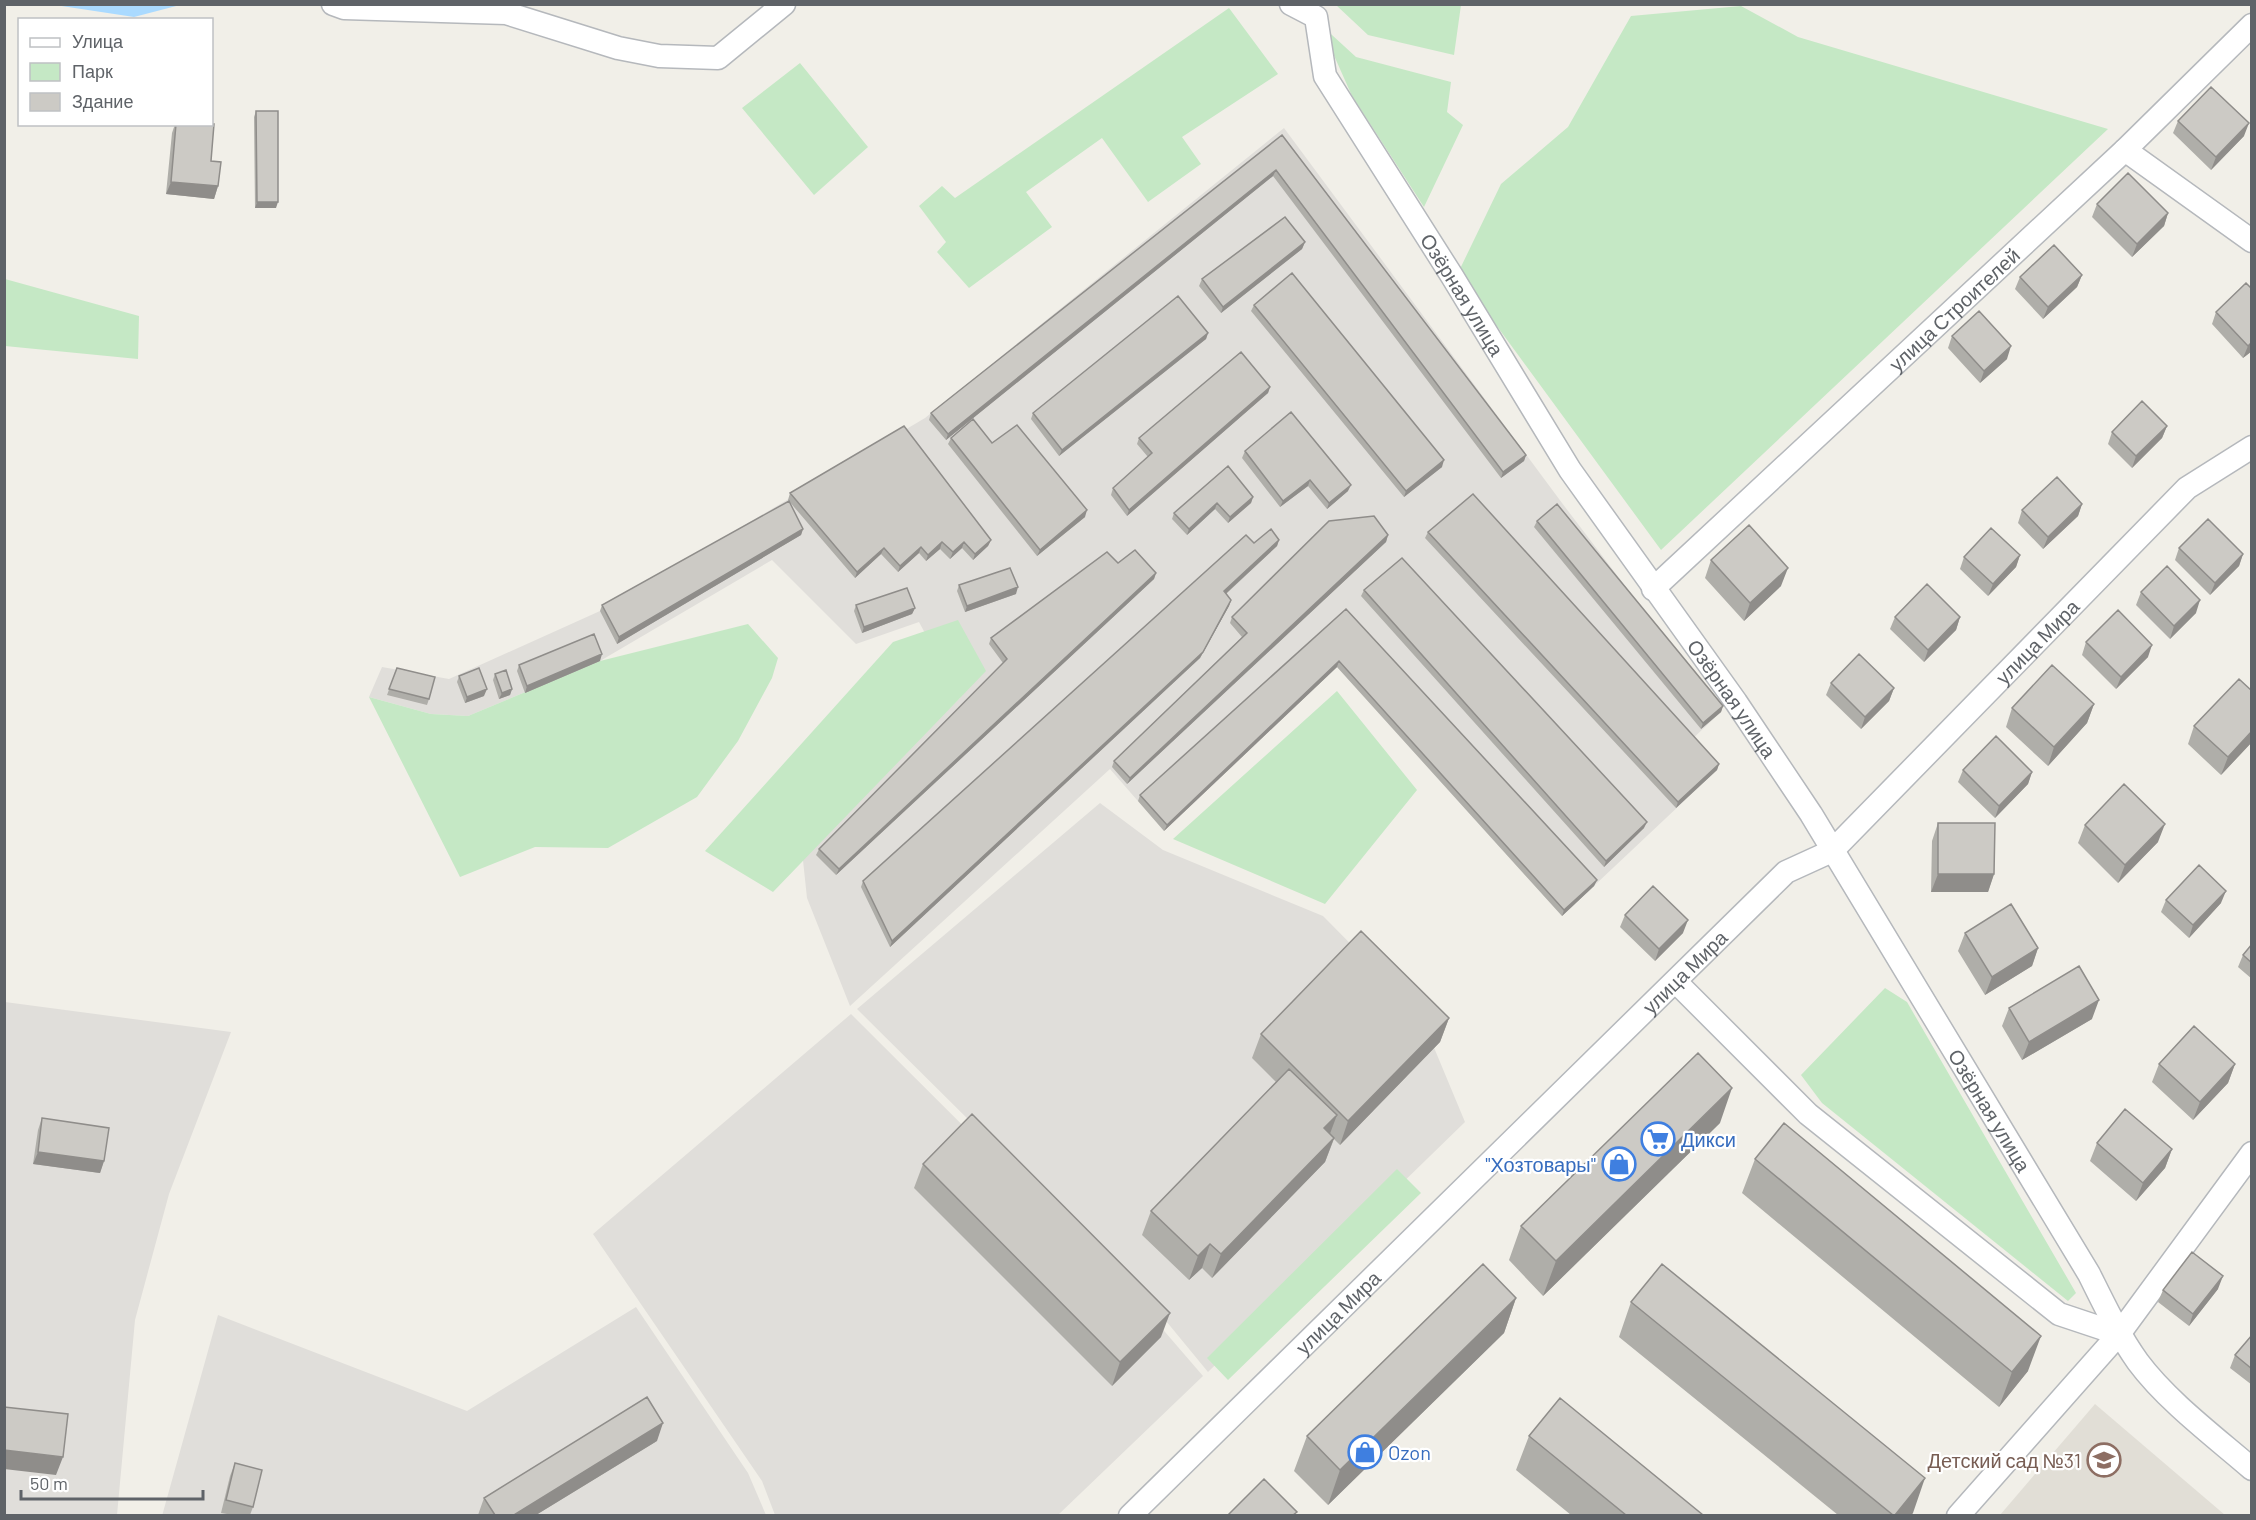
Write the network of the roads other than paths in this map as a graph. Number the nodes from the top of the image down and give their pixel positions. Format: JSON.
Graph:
{"nodes":[{"id":1,"x":333,"y":4,"type":"edge"},
{"id":2,"x":784,"y":4,"type":"edge"},
{"id":3,"x":1291,"y":4,"type":"edge"},
{"id":4,"x":2252,"y":25,"type":"edge"},
{"id":5,"x":2125,"y":150,"type":"junction"},
{"id":6,"x":2252,"y":241,"type":"edge"},
{"id":7,"x":2252,"y":447,"type":"edge"},
{"id":8,"x":1653,"y":589,"type":"junction"},
{"id":9,"x":1832,"y":851,"type":"junction"},
{"id":10,"x":1676,"y":982,"type":"junction"},
{"id":11,"x":2252,"y":1153,"type":"edge"},
{"id":12,"x":2119,"y":1334,"type":"junction"},
{"id":13,"x":2252,"y":1469,"type":"edge"},
{"id":14,"x":1130,"y":1515,"type":"edge"},
{"id":15,"x":1958,"y":1515,"type":"edge"}],
"edges":[{"from":1,"to":2,"type":"street"},
{"from":3,"to":8,"type":"street","name":"Озёрная улица"},
{"from":4,"to":5,"type":"street","name":"улица Строителей"},
{"from":5,"to":6,"type":"street"},
{"from":5,"to":8,"type":"street","name":"улица Строителей"},
{"from":7,"to":9,"type":"street","name":"улица Мира"},
{"from":8,"to":9,"type":"street","name":"Озёрная улица"},
{"from":9,"to":10,"type":"street","name":"улица Мира"},
{"from":9,"to":12,"type":"street","name":"Озёрная улица"},
{"from":10,"to":12,"type":"street"},
{"from":10,"to":14,"type":"street","name":"улица Мира"},
{"from":11,"to":12,"type":"street"},
{"from":12,"to":13,"type":"street","name":"Озёрная улица"},
{"from":12,"to":15,"type":"street"}]}
